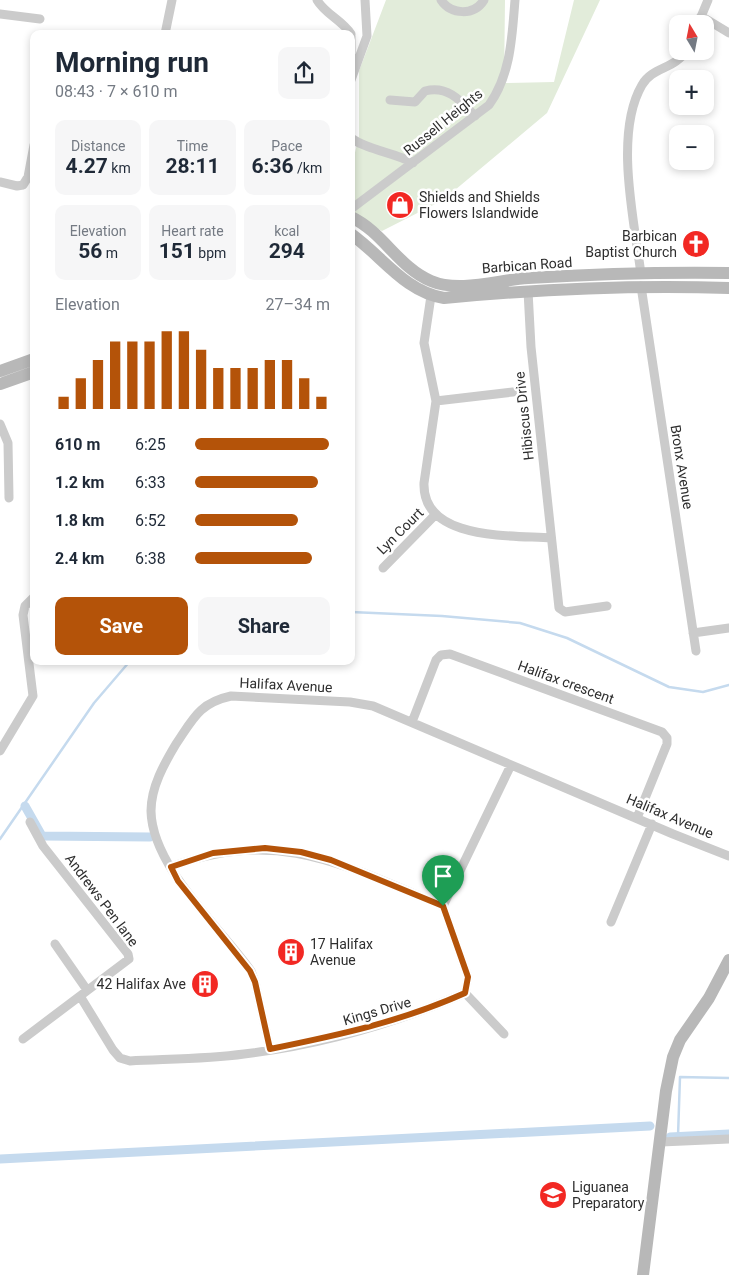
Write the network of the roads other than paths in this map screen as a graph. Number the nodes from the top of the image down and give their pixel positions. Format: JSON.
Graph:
{"nodes":[{"id":1,"x":172,"y":0,"type":"edge"},
{"id":2,"x":317,"y":0,"type":"edge"},
{"id":3,"x":365,"y":0,"type":"edge"},
{"id":4,"x":441,"y":0,"type":"edge"},
{"id":5,"x":484,"y":0,"type":"edge"},
{"id":6,"x":515,"y":0,"type":"edge"},
{"id":7,"x":708,"y":0,"type":"edge"},
{"id":8,"x":0,"y":14,"type":"edge"},
{"id":9,"x":701,"y":15,"type":"edge"},
{"id":10,"x":40,"y":19,"type":"dead end"},
{"id":11,"x":714,"y":26,"type":"edge"},
{"id":12,"x":166,"y":30,"type":"edge"},
{"id":13,"x":348,"y":30,"type":"edge"},
{"id":14,"x":729,"y":32,"type":"edge"},
{"id":15,"x":678,"y":60,"type":"edge"},
{"id":16,"x":355,"y":69,"type":"edge"},
{"id":17,"x":390,"y":100,"type":"dead end"},
{"id":18,"x":475,"y":116,"type":"junction"},
{"id":19,"x":355,"y":141,"type":"edge"},
{"id":20,"x":413,"y":164,"type":"junction"},
{"id":21,"x":30,"y":166,"type":"edge"},
{"id":22,"x":0,"y":182,"type":"edge"},
{"id":23,"x":355,"y":206,"type":"edge"},
{"id":24,"x":355,"y":220,"type":"edge"},
{"id":25,"x":355,"y":237,"type":"edge"},
{"id":26,"x":729,"y":273,"type":"edge"},
{"id":27,"x":641,"y":280,"type":"junction"},
{"id":28,"x":729,"y":288,"type":"edge"},
{"id":29,"x":528,"y":291,"type":"junction"},
{"id":30,"x":431,"y":296,"type":"junction"},
{"id":31,"x":30,"y":360,"type":"edge"},
{"id":32,"x":0,"y":371,"type":"edge"},
{"id":33,"x":30,"y":373,"type":"edge"},
{"id":34,"x":0,"y":384,"type":"edge"},
{"id":35,"x":513,"y":392,"type":"dead end"},
{"id":36,"x":436,"y":401,"type":"junction"},
{"id":37,"x":0,"y":424,"type":"edge"},
{"id":38,"x":9,"y":498,"type":"dead end"},
{"id":39,"x":436,"y":514,"type":"junction"},
{"id":40,"x":551,"y":538,"type":"junction"},
{"id":41,"x":383,"y":568,"type":"dead end"},
{"id":42,"x":30,"y":602,"type":"edge"},
{"id":43,"x":606,"y":606,"type":"dead end"},
{"id":44,"x":729,"y":628,"type":"edge"},
{"id":45,"x":693,"y":633,"type":"junction"},
{"id":46,"x":30,"y":635,"type":"edge"},
{"id":47,"x":696,"y":651,"type":"dead end"},
{"id":48,"x":31,"y":665,"type":"edge"},
{"id":49,"x":412,"y":722,"type":"junction"},
{"id":50,"x":0,"y":751,"type":"edge"},
{"id":51,"x":511,"y":765,"type":"junction"},
{"id":52,"x":637,"y":818,"type":"junction"},
{"id":53,"x":30,"y":822,"type":"dead end"},
{"id":54,"x":652,"y":824,"type":"junction"},
{"id":55,"x":729,"y":856,"type":"edge"},
{"id":56,"x":171,"y":867,"type":"junction"},
{"id":57,"x":443,"y":906,"type":"junction"},
{"id":58,"x":611,"y":922,"type":"dead end"},
{"id":59,"x":55,"y":944,"type":"dead end"},
{"id":60,"x":729,"y":960,"type":"edge"},
{"id":61,"x":83,"y":993,"type":"junction"},
{"id":62,"x":465,"y":993,"type":"junction"},
{"id":63,"x":504,"y":1034,"type":"dead end"},
{"id":64,"x":23,"y":1039,"type":"dead end"},
{"id":65,"x":270,"y":1049,"type":"junction"},
{"id":66,"x":729,"y":1138,"type":"edge"},
{"id":67,"x":661,"y":1142,"type":"junction"},
{"id":68,"x":643,"y":1275,"type":"edge"}],
"edges":[{"from":1,"to":12,"type":"street"},
{"from":2,"to":13,"type":"street"},
{"from":3,"to":16,"type":"street"},
{"from":4,"to":5,"type":"street"},
{"from":6,"to":18,"type":"street","name":"Russell Heights"},
{"from":7,"to":9,"type":"street"},
{"from":8,"to":10,"type":"street"},
{"from":11,"to":14,"type":"street"},
{"from":15,"to":27,"type":"street","name":"Bronx Avenue"},
{"from":17,"to":18,"type":"street"},
{"from":18,"to":20,"type":"street","name":"Russell Heights"},
{"from":19,"to":20,"type":"street"},
{"from":20,"to":23,"type":"street","name":"Russell Heights"},
{"from":21,"to":22,"type":"street"},
{"from":24,"to":27,"type":"main road","name":"Barbican Road"},
{"from":25,"to":30,"type":"main road","name":"Barbican Road"},
{"from":26,"to":27,"type":"main road","name":"Barbican Road"},
{"from":27,"to":28,"type":"main road","name":"Barbican Road"},
{"from":27,"to":29,"type":"main road","name":"Barbican Road"},
{"from":27,"to":45,"type":"street","name":"Bronx Avenue"},
{"from":29,"to":30,"type":"main road","name":"Barbican Road"},
{"from":29,"to":40,"type":"street","name":"Hibiscus Drive"},
{"from":30,"to":36,"type":"street"},
{"from":31,"to":32,"type":"main road"},
{"from":33,"to":34,"type":"main road"},
{"from":35,"to":36,"type":"street"},
{"from":36,"to":39,"type":"street"},
{"from":37,"to":38,"type":"street"},
{"from":39,"to":40,"type":"street"},
{"from":39,"to":41,"type":"street","name":"Lyn Court"},
{"from":40,"to":43,"type":"street","name":"Hibiscus Drive"},
{"from":42,"to":46,"type":"street"},
{"from":44,"to":45,"type":"street"},
{"from":45,"to":47,"type":"street","name":"Bronx Avenue"},
{"from":48,"to":50,"type":"street"},
{"from":49,"to":51,"type":"street","name":"Halifax Avenue"},
{"from":49,"to":52,"type":"street","name":"Halifax crescent"},
{"from":49,"to":56,"type":"street","name":"Halifax Avenue"},
{"from":51,"to":52,"type":"street","name":"Halifax Avenue"},
{"from":51,"to":57,"type":"street"},
{"from":52,"to":54,"type":"street","name":"Halifax Avenue"},
{"from":53,"to":61,"type":"street","name":"Andrews Pen lane"},
{"from":54,"to":55,"type":"street","name":"Halifax Avenue"},
{"from":54,"to":58,"type":"street"},
{"from":56,"to":57,"type":"street"},
{"from":56,"to":65,"type":"street","name":"Halifax Avenue"},
{"from":57,"to":62,"type":"street"},
{"from":59,"to":61,"type":"street","name":"Kings Drive"},
{"from":60,"to":67,"type":"main road"},
{"from":61,"to":64,"type":"street","name":"Andrews Pen lane"},
{"from":61,"to":65,"type":"street","name":"Kings Drive"},
{"from":62,"to":63,"type":"street"},
{"from":62,"to":65,"type":"street","name":"Kings Drive"},
{"from":66,"to":67,"type":"street"},
{"from":67,"to":68,"type":"main road"}]}
